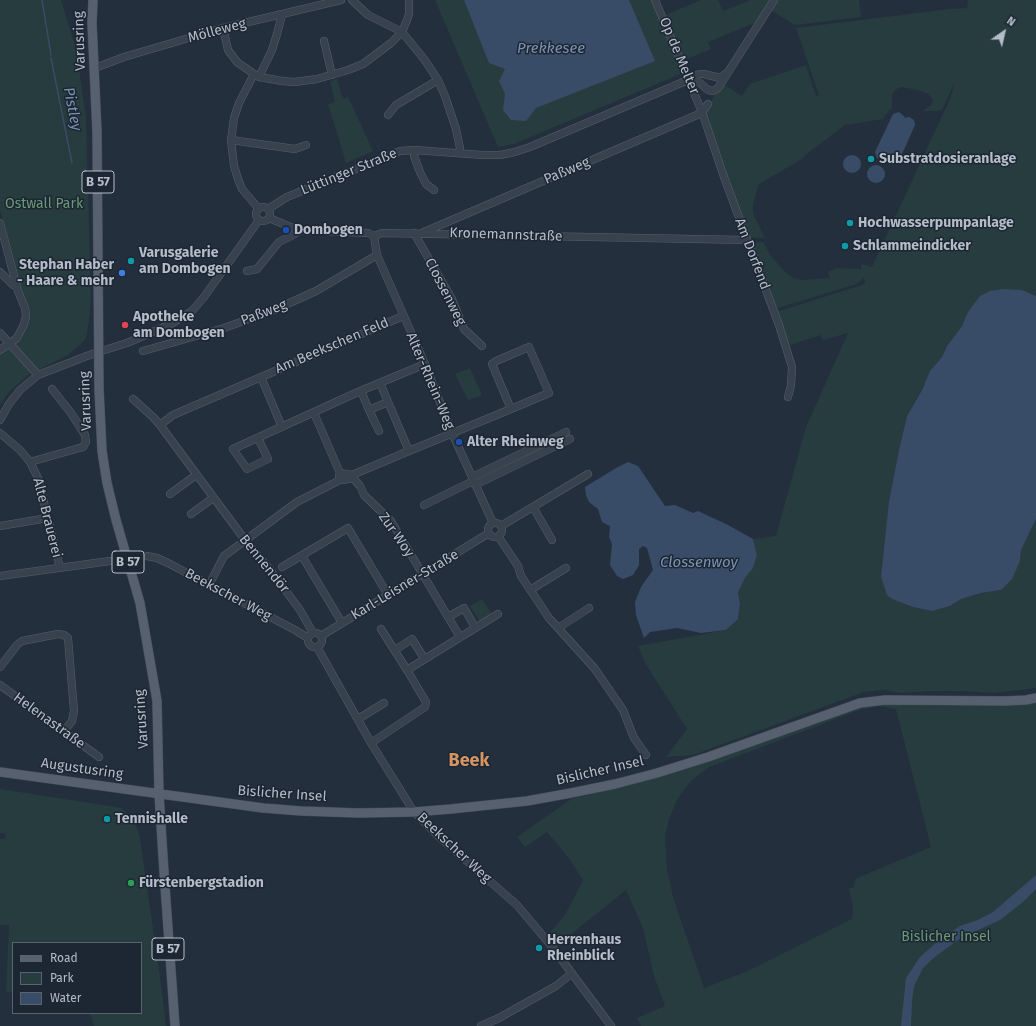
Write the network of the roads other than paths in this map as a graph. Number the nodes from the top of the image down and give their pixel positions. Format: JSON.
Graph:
{"nodes":[{"id":1,"x":93,"y":0,"type":"edge"},
{"id":2,"x":340,"y":0,"type":"edge"},
{"id":3,"x":352,"y":0,"type":"edge"},
{"id":4,"x":409,"y":0,"type":"edge"},
{"id":5,"x":655,"y":0,"type":"edge"},
{"id":6,"x":774,"y":0,"type":"edge"},
{"id":7,"x":282,"y":15,"type":"junction"},
{"id":8,"x":223,"y":28,"type":"junction"},
{"id":9,"x":402,"y":32,"type":"junction"},
{"id":10,"x":324,"y":41,"type":"dead end"},
{"id":11,"x":95,"y":68,"type":"junction"},
{"id":12,"x":725,"y":74,"type":"junction"},
{"id":13,"x":256,"y":76,"type":"junction"},
{"id":14,"x":332,"y":76,"type":"junction"},
{"id":15,"x":438,"y":80,"type":"junction"},
{"id":16,"x":688,"y":80,"type":"junction"},
{"id":17,"x":708,"y":104,"type":"dead end"},
{"id":18,"x":702,"y":112,"type":"junction"},
{"id":19,"x":388,"y":115,"type":"dead end"},
{"id":20,"x":231,"y":140,"type":"junction"},
{"id":21,"x":306,"y":144,"type":"dead end"},
{"id":22,"x":415,"y":150,"type":"junction"},
{"id":23,"x":459,"y":153,"type":"junction"},
{"id":24,"x":434,"y":190,"type":"dead end"},
{"id":25,"x":259,"y":209,"type":"junction"},
{"id":26,"x":268,"y":209,"type":"junction"},
{"id":27,"x":269,"y":218,"type":"junction"},
{"id":28,"x":259,"y":220,"type":"junction"},
{"id":29,"x":0,"y":223,"type":"edge"},
{"id":30,"x":300,"y":230,"type":"junction"},
{"id":31,"x":1,"y":231,"type":"edge"},
{"id":32,"x":414,"y":233,"type":"junction"},
{"id":33,"x":422,"y":233,"type":"junction"},
{"id":34,"x":374,"y":236,"type":"junction"},
{"id":35,"x":747,"y":240,"type":"junction"},
{"id":36,"x":377,"y":255,"type":"junction"},
{"id":37,"x":248,"y":271,"type":"dead end"},
{"id":38,"x":0,"y":272,"type":"edge"},
{"id":39,"x":13,"y":285,"type":"dead end"},
{"id":40,"x":403,"y":316,"type":"junction"},
{"id":41,"x":0,"y":333,"type":"edge"},
{"id":42,"x":10,"y":344,"type":"junction"},
{"id":43,"x":482,"y":346,"type":"dead end"},
{"id":44,"x":0,"y":350,"type":"edge"},
{"id":45,"x":99,"y":351,"type":"junction"},
{"id":46,"x":143,"y":351,"type":"dead end"},
{"id":47,"x":425,"y":364,"type":"junction"},
{"id":48,"x":38,"y":375,"type":"junction"},
{"id":49,"x":261,"y":377,"type":"junction"},
{"id":50,"x":380,"y":383,"type":"junction"},
{"id":51,"x":52,"y":389,"type":"dead end"},
{"id":52,"x":361,"y":391,"type":"junction"},
{"id":53,"x":788,"y":397,"type":"dead end"},
{"id":54,"x":133,"y":399,"type":"dead end"},
{"id":55,"x":388,"y":402,"type":"junction"},
{"id":56,"x":511,"y":409,"type":"junction"},
{"id":57,"x":369,"y":410,"type":"junction"},
{"id":58,"x":314,"y":413,"type":"junction"},
{"id":59,"x":0,"y":420,"type":"edge"},
{"id":60,"x":160,"y":425,"type":"junction"},
{"id":61,"x":282,"y":428,"type":"junction"},
{"id":62,"x":379,"y":431,"type":"dead end"},
{"id":63,"x":566,"y":432,"type":"dead end"},
{"id":64,"x":0,"y":433,"type":"edge"},
{"id":65,"x":452,"y":433,"type":"junction"},
{"id":66,"x":258,"y":438,"type":"junction"},
{"id":67,"x":570,"y":439,"type":"dead end"},
{"id":68,"x":410,"y":451,"type":"junction"},
{"id":69,"x":30,"y":462,"type":"junction"},
{"id":70,"x":588,"y":474,"type":"dead end"},
{"id":71,"x":196,"y":475,"type":"junction"},
{"id":72,"x":340,"y":476,"type":"junction"},
{"id":73,"x":352,"y":476,"type":"junction"},
{"id":74,"x":473,"y":481,"type":"junction"},
{"id":75,"x":170,"y":494,"type":"dead end"},
{"id":76,"x":213,"y":498,"type":"junction"},
{"id":77,"x":424,"y":505,"type":"dead end"},
{"id":78,"x":533,"y":507,"type":"junction"},
{"id":79,"x":191,"y":514,"type":"dead end"},
{"id":80,"x":48,"y":518,"type":"junction"},
{"id":81,"x":493,"y":523,"type":"junction"},
{"id":82,"x":0,"y":526,"type":"edge"},
{"id":83,"x":501,"y":526,"type":"junction"},
{"id":84,"x":489,"y":533,"type":"junction"},
{"id":85,"x":498,"y":536,"type":"junction"},
{"id":86,"x":245,"y":540,"type":"junction"},
{"id":87,"x":552,"y":540,"type":"dead end"},
{"id":88,"x":147,"y":556,"type":"dead end"},
{"id":89,"x":302,"y":556,"type":"junction"},
{"id":90,"x":110,"y":561,"type":"dead end"},
{"id":91,"x":282,"y":567,"type":"dead end"},
{"id":92,"x":60,"y":568,"type":"junction"},
{"id":93,"x":566,"y":568,"type":"dead end"},
{"id":94,"x":422,"y":574,"type":"junction"},
{"id":95,"x":0,"y":576,"type":"edge"},
{"id":96,"x":209,"y":585,"type":"junction"},
{"id":97,"x":530,"y":590,"type":"junction"},
{"id":98,"x":388,"y":595,"type":"junction"},
{"id":99,"x":589,"y":608,"type":"dead end"},
{"id":100,"x":498,"y":614,"type":"dead end"},
{"id":101,"x":448,"y":617,"type":"junction"},
{"id":102,"x":342,"y":623,"type":"junction"},
{"id":103,"x":475,"y":627,"type":"junction"},
{"id":104,"x":558,"y":628,"type":"junction"},
{"id":105,"x":381,"y":629,"type":"dead end"},
{"id":106,"x":310,"y":636,"type":"junction"},
{"id":107,"x":321,"y":636,"type":"junction"},
{"id":108,"x":460,"y":637,"type":"junction"},
{"id":109,"x":317,"y":647,"type":"junction"},
{"id":110,"x":395,"y":650,"type":"junction"},
{"id":111,"x":424,"y":658,"type":"junction"},
{"id":112,"x":0,"y":667,"type":"edge"},
{"id":113,"x":407,"y":670,"type":"junction"},
{"id":114,"x":0,"y":685,"type":"edge"},
{"id":115,"x":1036,"y":698,"type":"edge"},
{"id":116,"x":384,"y":703,"type":"dead end"},
{"id":117,"x":358,"y":719,"type":"junction"},
{"id":118,"x":64,"y":731,"type":"junction"},
{"id":119,"x":371,"y":743,"type":"junction"},
{"id":120,"x":646,"y":755,"type":"dead end"},
{"id":121,"x":98,"y":757,"type":"dead end"},
{"id":122,"x":0,"y":772,"type":"edge"},
{"id":123,"x":159,"y":794,"type":"junction"},
{"id":124,"x":414,"y":812,"type":"junction"},
{"id":125,"x":572,"y":974,"type":"junction"},
{"id":126,"x":174,"y":1026,"type":"edge"},
{"id":127,"x":481,"y":1026,"type":"edge"},
{"id":128,"x":611,"y":1026,"type":"edge"}],
"edges":[{"from":1,"to":11,"type":"main road","name":"Varusring","number":"B 57"},
{"from":2,"to":7,"type":"street","name":"Mölleweg"},
{"from":3,"to":9,"type":"street"},
{"from":4,"to":9,"type":"street"},
{"from":5,"to":16,"type":"street","name":"Op de Melter"},
{"from":6,"to":12,"type":"street"},
{"from":7,"to":8,"type":"street","name":"Mölleweg"},
{"from":7,"to":13,"type":"street"},
{"from":8,"to":11,"type":"street","name":"Mölleweg"},
{"from":8,"to":13,"type":"street"},
{"from":9,"to":14,"type":"street"},
{"from":9,"to":15,"type":"street"},
{"from":10,"to":14,"type":"street"},
{"from":11,"to":45,"type":"main road","name":"Varusring","number":"B 57"},
{"from":12,"to":16,"type":"street","name":"Lüttinger Straße"},
{"from":12,"to":16,"type":"street"},
{"from":13,"to":14,"type":"street"},
{"from":13,"to":20,"type":"street"},
{"from":15,"to":19,"type":"street"},
{"from":15,"to":23,"type":"street"},
{"from":16,"to":18,"type":"street","name":"Op de Melter"},
{"from":16,"to":23,"type":"street","name":"Lüttinger Straße"},
{"from":17,"to":18,"type":"street","name":"Paßweg"},
{"from":18,"to":33,"type":"street","name":"Paßweg"},
{"from":18,"to":35,"type":"street","name":"Am Dorfend"},
{"from":20,"to":21,"type":"street"},
{"from":20,"to":25,"type":"street"},
{"from":22,"to":23,"type":"street","name":"Lüttinger Straße"},
{"from":22,"to":24,"type":"street"},
{"from":22,"to":26,"type":"street","name":"Lüttinger Straße"},
{"from":25,"to":26,"type":"street"},
{"from":25,"to":28,"type":"street"},
{"from":26,"to":27,"type":"street"},
{"from":27,"to":28,"type":"street"},
{"from":27,"to":30,"type":"street","name":"Kronemannstraße"},
{"from":28,"to":45,"type":"street"},
{"from":29,"to":31,"type":"street"},
{"from":30,"to":34,"type":"street","name":"Kronemannstraße"},
{"from":30,"to":37,"type":"street"},
{"from":31,"to":42,"type":"street"},
{"from":32,"to":33,"type":"street","name":"Kronemannstraße"},
{"from":32,"to":34,"type":"street","name":"Kronemannstraße"},
{"from":32,"to":43,"type":"street","name":"Clossenweg"},
{"from":33,"to":35,"type":"street","name":"Kronemannstraße"},
{"from":34,"to":36,"type":"street","name":"Alter-Rhein-Weg"},
{"from":35,"to":53,"type":"street","name":"Am Dorfend"},
{"from":36,"to":40,"type":"street","name":"Alter-Rhein-Weg"},
{"from":36,"to":46,"type":"street","name":"Paßweg"},
{"from":38,"to":39,"type":"street"},
{"from":40,"to":47,"type":"street","name":"Alter-Rhein-Weg"},
{"from":40,"to":49,"type":"street","name":"Am Beekschen Feld"},
{"from":41,"to":42,"type":"street"},
{"from":42,"to":44,"type":"street"},
{"from":42,"to":48,"type":"street"},
{"from":45,"to":48,"type":"street"},
{"from":45,"to":123,"type":"main road","name":"Varusring","number":"B 57"},
{"from":47,"to":50,"type":"street"},
{"from":47,"to":65,"type":"street","name":"Alter-Rhein-Weg"},
{"from":48,"to":59,"type":"street"},
{"from":49,"to":60,"type":"street","name":"Am Beekschen Feld"},
{"from":49,"to":61,"type":"street","name":"Am Beekschen Feld"},
{"from":50,"to":52,"type":"street"},
{"from":50,"to":55,"type":"street"},
{"from":51,"to":69,"type":"street"},
{"from":52,"to":57,"type":"street"},
{"from":52,"to":58,"type":"street"},
{"from":54,"to":60,"type":"street","name":"Bennendör"},
{"from":55,"to":57,"type":"street"},
{"from":55,"to":68,"type":"street"},
{"from":56,"to":56,"type":"street"},
{"from":56,"to":65,"type":"street"},
{"from":57,"to":62,"type":"street"},
{"from":58,"to":61,"type":"street"},
{"from":58,"to":72,"type":"street"},
{"from":60,"to":71,"type":"street","name":"Bennendör"},
{"from":61,"to":66,"type":"street"},
{"from":63,"to":74,"type":"street"},
{"from":64,"to":69,"type":"street","name":"Alte Brauerei"},
{"from":65,"to":68,"type":"street"},
{"from":65,"to":74,"type":"street","name":"Alter-Rhein-Weg"},
{"from":66,"to":66,"type":"street"},
{"from":67,"to":74,"type":"street"},
{"from":68,"to":73,"type":"street"},
{"from":69,"to":80,"type":"street","name":"Alte Brauerei"},
{"from":70,"to":78,"type":"street"},
{"from":71,"to":75,"type":"street"},
{"from":71,"to":76,"type":"street","name":"Bennendör"},
{"from":72,"to":73,"type":"street"},
{"from":72,"to":86,"type":"street"},
{"from":73,"to":94,"type":"street","name":"Zur Woy"},
{"from":74,"to":77,"type":"street"},
{"from":74,"to":81,"type":"street","name":"Alter-Rhein-Weg"},
{"from":76,"to":79,"type":"street"},
{"from":76,"to":86,"type":"street","name":"Bennendör"},
{"from":78,"to":83,"type":"street"},
{"from":78,"to":87,"type":"street"},
{"from":80,"to":82,"type":"street"},
{"from":80,"to":92,"type":"street","name":"Alte Brauerei"},
{"from":81,"to":83,"type":"street"},
{"from":81,"to":84,"type":"street"},
{"from":83,"to":85,"type":"street"},
{"from":84,"to":85,"type":"street"},
{"from":84,"to":94,"type":"street","name":"Karl-Leisner-Straße"},
{"from":85,"to":97,"type":"street"},
{"from":86,"to":96,"type":"street"},
{"from":86,"to":106,"type":"street","name":"Bennendör"},
{"from":88,"to":96,"type":"street","name":"Beekscher Weg"},
{"from":89,"to":91,"type":"street"},
{"from":89,"to":98,"type":"street"},
{"from":89,"to":102,"type":"street"},
{"from":90,"to":92,"type":"street"},
{"from":92,"to":95,"type":"street"},
{"from":93,"to":97,"type":"street"},
{"from":94,"to":98,"type":"street","name":"Karl-Leisner-Straße"},
{"from":94,"to":101,"type":"street","name":"Zur Woy"},
{"from":96,"to":106,"type":"street","name":"Beekscher Weg"},
{"from":97,"to":104,"type":"street"},
{"from":98,"to":102,"type":"street","name":"Karl-Leisner-Straße"},
{"from":99,"to":104,"type":"street"},
{"from":100,"to":103,"type":"street"},
{"from":101,"to":103,"type":"street"},
{"from":101,"to":108,"type":"street","name":"Zur Woy"},
{"from":102,"to":107,"type":"street","name":"Karl-Leisner-Straße"},
{"from":103,"to":108,"type":"street"},
{"from":104,"to":120,"type":"street"},
{"from":105,"to":110,"type":"street"},
{"from":106,"to":107,"type":"street"},
{"from":106,"to":109,"type":"street"},
{"from":107,"to":109,"type":"street"},
{"from":108,"to":111,"type":"street"},
{"from":109,"to":117,"type":"street","name":"Beekscher Weg"},
{"from":110,"to":111,"type":"street"},
{"from":110,"to":113,"type":"street"},
{"from":111,"to":113,"type":"street"},
{"from":112,"to":118,"type":"street"},
{"from":113,"to":119,"type":"street"},
{"from":114,"to":118,"type":"street","name":"Helenastraße"},
{"from":115,"to":124,"type":"main road","name":"Bislicher Insel"},
{"from":116,"to":117,"type":"street"},
{"from":117,"to":119,"type":"street","name":"Beekscher Weg"},
{"from":118,"to":121,"type":"street","name":"Helenastraße"},
{"from":119,"to":124,"type":"street","name":"Beekscher Weg"},
{"from":122,"to":123,"type":"main road","name":"Augustusring"},
{"from":123,"to":124,"type":"main road","name":"Bislicher Insel"},
{"from":123,"to":126,"type":"main road","number":"B 57"},
{"from":124,"to":125,"type":"street","name":"Beekscher Weg"},
{"from":125,"to":127,"type":"street"},
{"from":125,"to":128,"type":"street","name":"Beekscher Weg"}]}
